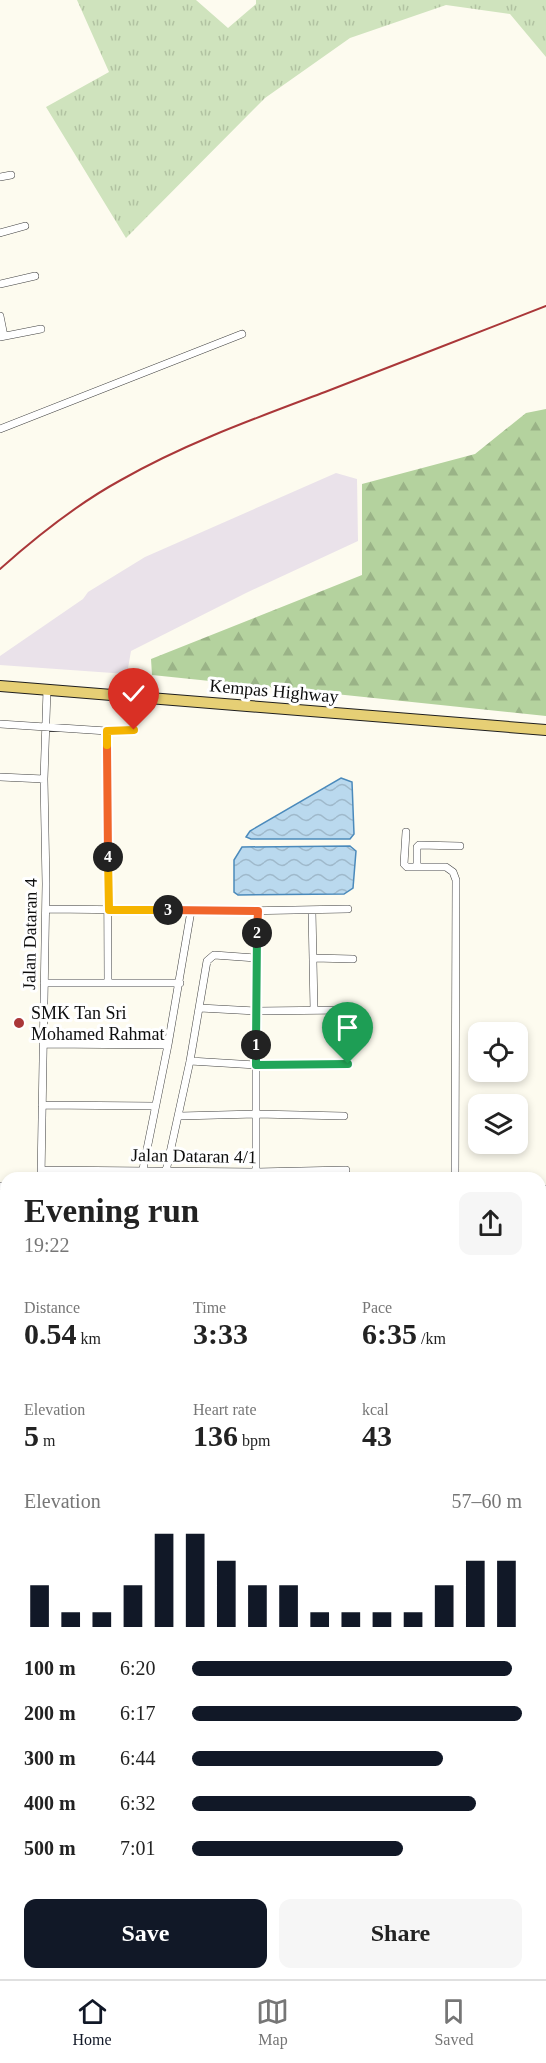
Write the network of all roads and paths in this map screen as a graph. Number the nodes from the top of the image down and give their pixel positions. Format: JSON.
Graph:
{"nodes":[{"id":1,"x":11,"y":175,"type":"dead end"},
{"id":2,"x":0,"y":177,"type":"edge"},
{"id":3,"x":25,"y":226,"type":"dead end"},
{"id":4,"x":0,"y":232,"type":"edge"},
{"id":5,"x":35,"y":276,"type":"dead end"},
{"id":6,"x":0,"y":284,"type":"edge"},
{"id":7,"x":0,"y":316,"type":"edge"},
{"id":8,"x":40,"y":329,"type":"dead end"},
{"id":9,"x":242,"y":334,"type":"dead end"},
{"id":10,"x":2,"y":336,"type":"edge"},
{"id":11,"x":0,"y":429,"type":"edge"},
{"id":12,"x":0,"y":686,"type":"edge"},
{"id":13,"x":47,"y":690,"type":"junction"},
{"id":14,"x":0,"y":724,"type":"edge"},
{"id":15,"x":46,"y":727,"type":"junction"},
{"id":16,"x":134,"y":730,"type":"dead end"},
{"id":17,"x":546,"y":730,"type":"edge"},
{"id":18,"x":107,"y":731,"type":"junction"},
{"id":19,"x":0,"y":777,"type":"edge"},
{"id":20,"x":44,"y":779,"type":"junction"},
{"id":21,"x":406,"y":832,"type":"dead end"},
{"id":22,"x":460,"y":846,"type":"dead end"},
{"id":23,"x":417,"y":867,"type":"junction"},
{"id":24,"x":46,"y":909,"type":"junction"},
{"id":25,"x":348,"y":909,"type":"dead end"},
{"id":26,"x":109,"y":910,"type":"junction"},
{"id":27,"x":191,"y":911,"type":"junction"},
{"id":28,"x":258,"y":911,"type":"junction"},
{"id":29,"x":312,"y":911,"type":"junction"},
{"id":30,"x":256,"y":958,"type":"junction"},
{"id":31,"x":314,"y":958,"type":"junction"},
{"id":32,"x":353,"y":959,"type":"dead end"},
{"id":33,"x":44,"y":983,"type":"junction"},
{"id":34,"x":108,"y":983,"type":"junction"},
{"id":35,"x":180,"y":983,"type":"junction"},
{"id":36,"x":200,"y":1008,"type":"junction"},
{"id":37,"x":314,"y":1010,"type":"junction"},
{"id":38,"x":347,"y":1010,"type":"dead end"},
{"id":39,"x":256,"y":1011,"type":"junction"},
{"id":40,"x":43,"y":1044,"type":"junction"},
{"id":41,"x":168,"y":1045,"type":"junction"},
{"id":42,"x":190,"y":1061,"type":"junction"},
{"id":43,"x":348,"y":1064,"type":"dead end"},
{"id":44,"x":256,"y":1065,"type":"junction"},
{"id":45,"x":42,"y":1106,"type":"junction"},
{"id":46,"x":154,"y":1106,"type":"junction"},
{"id":47,"x":257,"y":1114,"type":"junction"},
{"id":48,"x":180,"y":1116,"type":"junction"},
{"id":49,"x":344,"y":1116,"type":"dead end"},
{"id":50,"x":142,"y":1169,"type":"junction"},
{"id":51,"x":346,"y":1170,"type":"dead end"},
{"id":52,"x":166,"y":1171,"type":"junction"},
{"id":53,"x":42,"y":1172,"type":"edge"},
{"id":54,"x":82,"y":1172,"type":"edge"},
{"id":55,"x":188,"y":1172,"type":"edge"},
{"id":56,"x":256,"y":1172,"type":"edge"},
{"id":57,"x":310,"y":1172,"type":"edge"},
{"id":58,"x":455,"y":1172,"type":"edge"}],
"edges":[{"from":1,"to":2,"type":"street"},
{"from":3,"to":4,"type":"street"},
{"from":5,"to":6,"type":"street"},
{"from":7,"to":10,"type":"street"},
{"from":8,"to":10,"type":"street"},
{"from":9,"to":11,"type":"street"},
{"from":12,"to":13,"type":"main road","name":"Kempas Highway"},
{"from":13,"to":15,"type":"street","name":"Jalan Dataran 4"},
{"from":13,"to":17,"type":"main road","name":"Kempas Highway"},
{"from":14,"to":15,"type":"street"},
{"from":15,"to":18,"type":"street"},
{"from":15,"to":20,"type":"street","name":"Jalan Dataran 4"},
{"from":16,"to":18,"type":"street"},
{"from":18,"to":26,"type":"street"},
{"from":19,"to":20,"type":"street"},
{"from":20,"to":24,"type":"street","name":"Jalan Dataran 4"},
{"from":21,"to":23,"type":"street"},
{"from":22,"to":23,"type":"street"},
{"from":23,"to":58,"type":"street"},
{"from":24,"to":26,"type":"street"},
{"from":24,"to":33,"type":"street","name":"Jalan Dataran 4"},
{"from":25,"to":29,"type":"street"},
{"from":26,"to":27,"type":"street"},
{"from":26,"to":34,"type":"street"},
{"from":27,"to":28,"type":"street"},
{"from":27,"to":35,"type":"street"},
{"from":28,"to":29,"type":"street"},
{"from":28,"to":30,"type":"street"},
{"from":29,"to":31,"type":"street"},
{"from":30,"to":36,"type":"street"},
{"from":30,"to":39,"type":"street"},
{"from":31,"to":32,"type":"street"},
{"from":31,"to":37,"type":"street"},
{"from":33,"to":34,"type":"street"},
{"from":33,"to":40,"type":"street","name":"Jalan Dataran 4"},
{"from":34,"to":35,"type":"street"},
{"from":35,"to":41,"type":"street"},
{"from":36,"to":39,"type":"street"},
{"from":36,"to":42,"type":"street"},
{"from":37,"to":38,"type":"street"},
{"from":37,"to":39,"type":"street"},
{"from":39,"to":44,"type":"street"},
{"from":40,"to":41,"type":"street"},
{"from":40,"to":45,"type":"street","name":"Jalan Dataran 4"},
{"from":41,"to":46,"type":"street"},
{"from":42,"to":44,"type":"street"},
{"from":42,"to":48,"type":"street"},
{"from":43,"to":44,"type":"street"},
{"from":44,"to":47,"type":"street"},
{"from":45,"to":46,"type":"street"},
{"from":45,"to":53,"type":"street","name":"Jalan Dataran 4"},
{"from":46,"to":50,"type":"street"},
{"from":47,"to":48,"type":"street"},
{"from":47,"to":49,"type":"street"},
{"from":47,"to":56,"type":"street"},
{"from":48,"to":52,"type":"street"},
{"from":50,"to":52,"type":"street","name":"Jalan Dataran 4/1"},
{"from":50,"to":54,"type":"street","name":"Jalan Dataran 4/1"},
{"from":51,"to":57,"type":"street","name":"Jalan Dataran 4/1"},
{"from":52,"to":55,"type":"street","name":"Jalan Dataran 4/1"}]}
